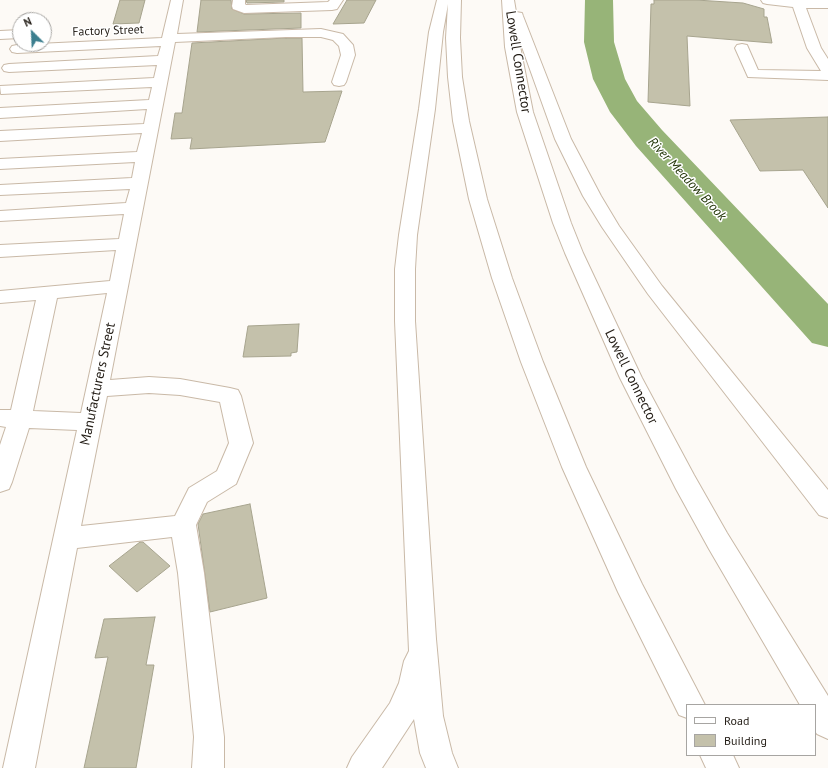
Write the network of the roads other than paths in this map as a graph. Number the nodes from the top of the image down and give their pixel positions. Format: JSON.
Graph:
{"nodes":[{"id":1,"x":177,"y":0,"type":"edge"},
{"id":2,"x":239,"y":0,"type":"edge"},
{"id":3,"x":337,"y":0,"type":"edge"},
{"id":4,"x":443,"y":0,"type":"edge"},
{"id":5,"x":455,"y":0,"type":"edge"},
{"id":6,"x":508,"y":0,"type":"edge"},
{"id":7,"x":511,"y":0,"type":"edge"},
{"id":8,"x":767,"y":0,"type":"edge"},
{"id":9,"x":799,"y":2,"type":"edge"},
{"id":10,"x":828,"y":4,"type":"edge"},
{"id":11,"x":155,"y":29,"type":"dead end"},
{"id":12,"x":12,"y":34,"type":"edge"},
{"id":13,"x":0,"y":35,"type":"edge"},
{"id":14,"x":169,"y":36,"type":"junction"},
{"id":15,"x":52,"y":43,"type":"edge"},
{"id":16,"x":742,"y":48,"type":"dead end"},
{"id":17,"x":15,"y":52,"type":"edge"},
{"id":18,"x":164,"y":60,"type":"junction"},
{"id":19,"x":9,"y":68,"type":"junction"},
{"id":20,"x":828,"y":71,"type":"edge"},
{"id":21,"x":828,"y":76,"type":"edge"},
{"id":22,"x":160,"y":82,"type":"junction"},
{"id":23,"x":339,"y":82,"type":"dead end"},
{"id":24,"x":0,"y":90,"type":"edge"},
{"id":25,"x":155,"y":104,"type":"junction"},
{"id":26,"x":0,"y":113,"type":"edge"},
{"id":27,"x":150,"y":128,"type":"junction"},
{"id":28,"x":0,"y":136,"type":"edge"},
{"id":29,"x":144,"y":157,"type":"junction"},
{"id":30,"x":0,"y":164,"type":"edge"},
{"id":31,"x":139,"y":183,"type":"junction"},
{"id":32,"x":0,"y":190,"type":"edge"},
{"id":33,"x":134,"y":208,"type":"junction"},
{"id":34,"x":0,"y":216,"type":"edge"},
{"id":35,"x":126,"y":244,"type":"junction"},
{"id":36,"x":0,"y":251,"type":"edge"},
{"id":37,"x":118,"y":286,"type":"junction"},
{"id":38,"x":48,"y":292,"type":"junction"},
{"id":39,"x":0,"y":297,"type":"edge"},
{"id":40,"x":96,"y":389,"type":"junction"},
{"id":41,"x":10,"y":418,"type":"edge"},
{"id":42,"x":90,"y":422,"type":"junction"},
{"id":43,"x":0,"y":482,"type":"edge"},
{"id":44,"x":828,"y":508,"type":"edge"},
{"id":45,"x":183,"y":525,"type":"junction"},
{"id":46,"x":66,"y":539,"type":"junction"},
{"id":47,"x":422,"y":639,"type":"junction"},
{"id":48,"x":687,"y":698,"type":"edge"},
{"id":49,"x":815,"y":704,"type":"edge"},
{"id":50,"x":816,"y":705,"type":"edge"},
{"id":51,"x":828,"y":724,"type":"edge"},
{"id":52,"x":716,"y":756,"type":"edge"},
{"id":53,"x":19,"y":768,"type":"edge"},
{"id":54,"x":208,"y":768,"type":"edge"},
{"id":55,"x":363,"y":768,"type":"edge"},
{"id":56,"x":442,"y":768,"type":"edge"},
{"id":57,"x":722,"y":768,"type":"edge"}],
"edges":[{"from":1,"to":14,"type":"main road","name":"Manufacturers Street"},
{"from":2,"to":3,"type":"main road"},
{"from":4,"to":47,"type":"main road"},
{"from":5,"to":48,"type":"main road"},
{"from":6,"to":49,"type":"main road","name":"Lowell Connector"},
{"from":7,"to":44,"type":"main road"},
{"from":8,"to":9,"type":"main road"},
{"from":9,"to":10,"type":"main road"},
{"from":9,"to":20,"type":"main road"},
{"from":11,"to":14,"type":"main road","name":"Factory Street"},
{"from":12,"to":13,"type":"main road"},
{"from":14,"to":15,"type":"main road"},
{"from":14,"to":18,"type":"main road","name":"Manufacturers Street"},
{"from":14,"to":23,"type":"main road"},
{"from":16,"to":21,"type":"main road"},
{"from":17,"to":19,"type":"main road"},
{"from":18,"to":19,"type":"main road"},
{"from":18,"to":22,"type":"main road","name":"Manufacturers Street"},
{"from":19,"to":24,"type":"main road"},
{"from":22,"to":24,"type":"main road"},
{"from":22,"to":25,"type":"main road","name":"Manufacturers Street"},
{"from":25,"to":26,"type":"main road"},
{"from":25,"to":27,"type":"main road","name":"Manufacturers Street"},
{"from":27,"to":28,"type":"main road"},
{"from":27,"to":29,"type":"main road","name":"Manufacturers Street"},
{"from":29,"to":30,"type":"main road"},
{"from":29,"to":31,"type":"main road","name":"Manufacturers Street"},
{"from":31,"to":32,"type":"main road"},
{"from":31,"to":33,"type":"main road","name":"Manufacturers Street"},
{"from":33,"to":34,"type":"main road"},
{"from":33,"to":35,"type":"main road","name":"Manufacturers Street"},
{"from":35,"to":36,"type":"main road"},
{"from":35,"to":37,"type":"main road","name":"Manufacturers Street"},
{"from":37,"to":38,"type":"main road"},
{"from":37,"to":40,"type":"main road","name":"Manufacturers Street"},
{"from":38,"to":39,"type":"main road"},
{"from":38,"to":41,"type":"main road"},
{"from":40,"to":42,"type":"main road","name":"Manufacturers Street"},
{"from":40,"to":45,"type":"main road"},
{"from":41,"to":42,"type":"main road"},
{"from":41,"to":43,"type":"main road"},
{"from":42,"to":46,"type":"main road","name":"Manufacturers Street"},
{"from":45,"to":46,"type":"main road"},
{"from":45,"to":54,"type":"main road"},
{"from":46,"to":53,"type":"main road","name":"Manufacturers Street"},
{"from":47,"to":55,"type":"main road"},
{"from":47,"to":56,"type":"main road"},
{"from":50,"to":51,"type":"main road","name":"Lowell Connector"},
{"from":52,"to":57,"type":"main road"}]}
